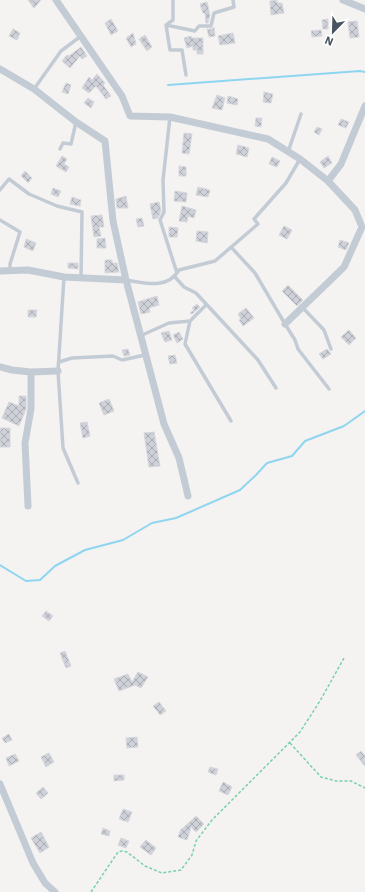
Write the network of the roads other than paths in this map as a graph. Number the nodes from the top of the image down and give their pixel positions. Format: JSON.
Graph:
{"nodes":[{"id":1,"x":56,"y":0,"type":"edge"},
{"id":2,"x":173,"y":0,"type":"edge"},
{"id":3,"x":233,"y":0,"type":"edge"},
{"id":4,"x":343,"y":0,"type":"edge"},
{"id":5,"x":365,"y":9,"type":"edge"},
{"id":6,"x":166,"y":25,"type":"junction"},
{"id":7,"x":81,"y":36,"type":"junction"},
{"id":8,"x":0,"y":68,"type":"edge"},
{"id":9,"x":186,"y":75,"type":"dead end"},
{"id":10,"x":34,"y":90,"type":"junction"},
{"id":11,"x":365,"y":106,"type":"edge"},
{"id":12,"x":301,"y":114,"type":"dead end"},
{"id":13,"x":170,"y":118,"type":"junction"},
{"id":14,"x":76,"y":122,"type":"junction"},
{"id":15,"x":60,"y":149,"type":"dead end"},
{"id":16,"x":288,"y":152,"type":"junction"},
{"id":17,"x":300,"y":159,"type":"junction"},
{"id":18,"x":328,"y":181,"type":"junction"},
{"id":19,"x":0,"y":190,"type":"edge"},
{"id":20,"x":0,"y":220,"type":"edge"},
{"id":21,"x":362,"y":227,"type":"junction"},
{"id":22,"x":365,"y":234,"type":"edge"},
{"id":23,"x":231,"y":247,"type":"junction"},
{"id":24,"x":0,"y":271,"type":"edge"},
{"id":25,"x":10,"y":271,"type":"junction"},
{"id":26,"x":176,"y":275,"type":"junction"},
{"id":27,"x":64,"y":277,"type":"junction"},
{"id":28,"x":81,"y":278,"type":"junction"},
{"id":29,"x":126,"y":280,"type":"junction"},
{"id":30,"x":206,"y":305,"type":"junction"},
{"id":31,"x":302,"y":307,"type":"junction"},
{"id":32,"x":190,"y":321,"type":"junction"},
{"id":33,"x":285,"y":324,"type":"junction"},
{"id":34,"x":140,"y":336,"type":"junction"},
{"id":35,"x":331,"y":349,"type":"dead end"},
{"id":36,"x":145,"y":355,"type":"junction"},
{"id":37,"x":59,"y":362,"type":"junction"},
{"id":38,"x":0,"y":367,"type":"edge"},
{"id":39,"x":58,"y":371,"type":"junction"},
{"id":40,"x":31,"y":372,"type":"junction"},
{"id":41,"x":276,"y":388,"type":"dead end"},
{"id":42,"x":329,"y":389,"type":"dead end"},
{"id":43,"x":231,"y":421,"type":"dead end"},
{"id":44,"x":78,"y":484,"type":"dead end"},
{"id":45,"x":188,"y":496,"type":"dead end"},
{"id":46,"x":28,"y":506,"type":"dead end"},
{"id":47,"x":0,"y":784,"type":"edge"},
{"id":48,"x":55,"y":892,"type":"edge"}],
"edges":[{"from":1,"to":7,"type":"street"},
{"from":2,"to":6,"type":"lane"},
{"from":3,"to":6,"type":"lane"},
{"from":4,"to":5,"type":"street"},
{"from":6,"to":9,"type":"lane"},
{"from":7,"to":10,"type":"lane"},
{"from":7,"to":13,"type":"street"},
{"from":8,"to":10,"type":"street"},
{"from":10,"to":14,"type":"street"},
{"from":11,"to":18,"type":"street"},
{"from":12,"to":16,"type":"lane"},
{"from":13,"to":16,"type":"street"},
{"from":13,"to":26,"type":"lane"},
{"from":14,"to":15,"type":"lane"},
{"from":14,"to":29,"type":"street"},
{"from":16,"to":17,"type":"street"},
{"from":17,"to":18,"type":"street"},
{"from":17,"to":23,"type":"lane"},
{"from":18,"to":21,"type":"street"},
{"from":19,"to":28,"type":"lane"},
{"from":20,"to":25,"type":"lane"},
{"from":21,"to":22,"type":"lane"},
{"from":21,"to":31,"type":"street"},
{"from":23,"to":26,"type":"lane"},
{"from":23,"to":33,"type":"lane"},
{"from":24,"to":25,"type":"street"},
{"from":25,"to":27,"type":"street"},
{"from":26,"to":29,"type":"lane"},
{"from":26,"to":30,"type":"lane"},
{"from":27,"to":28,"type":"street"},
{"from":27,"to":37,"type":"lane"},
{"from":28,"to":29,"type":"street"},
{"from":29,"to":34,"type":"street"},
{"from":30,"to":32,"type":"lane"},
{"from":30,"to":41,"type":"lane"},
{"from":31,"to":33,"type":"street"},
{"from":31,"to":35,"type":"lane"},
{"from":32,"to":34,"type":"lane"},
{"from":32,"to":43,"type":"lane"},
{"from":33,"to":42,"type":"lane"},
{"from":34,"to":36,"type":"street"},
{"from":36,"to":37,"type":"lane"},
{"from":36,"to":45,"type":"street"},
{"from":37,"to":39,"type":"lane"},
{"from":38,"to":40,"type":"street"},
{"from":39,"to":40,"type":"street"},
{"from":39,"to":44,"type":"lane"},
{"from":40,"to":46,"type":"street"},
{"from":47,"to":48,"type":"street"}]}
